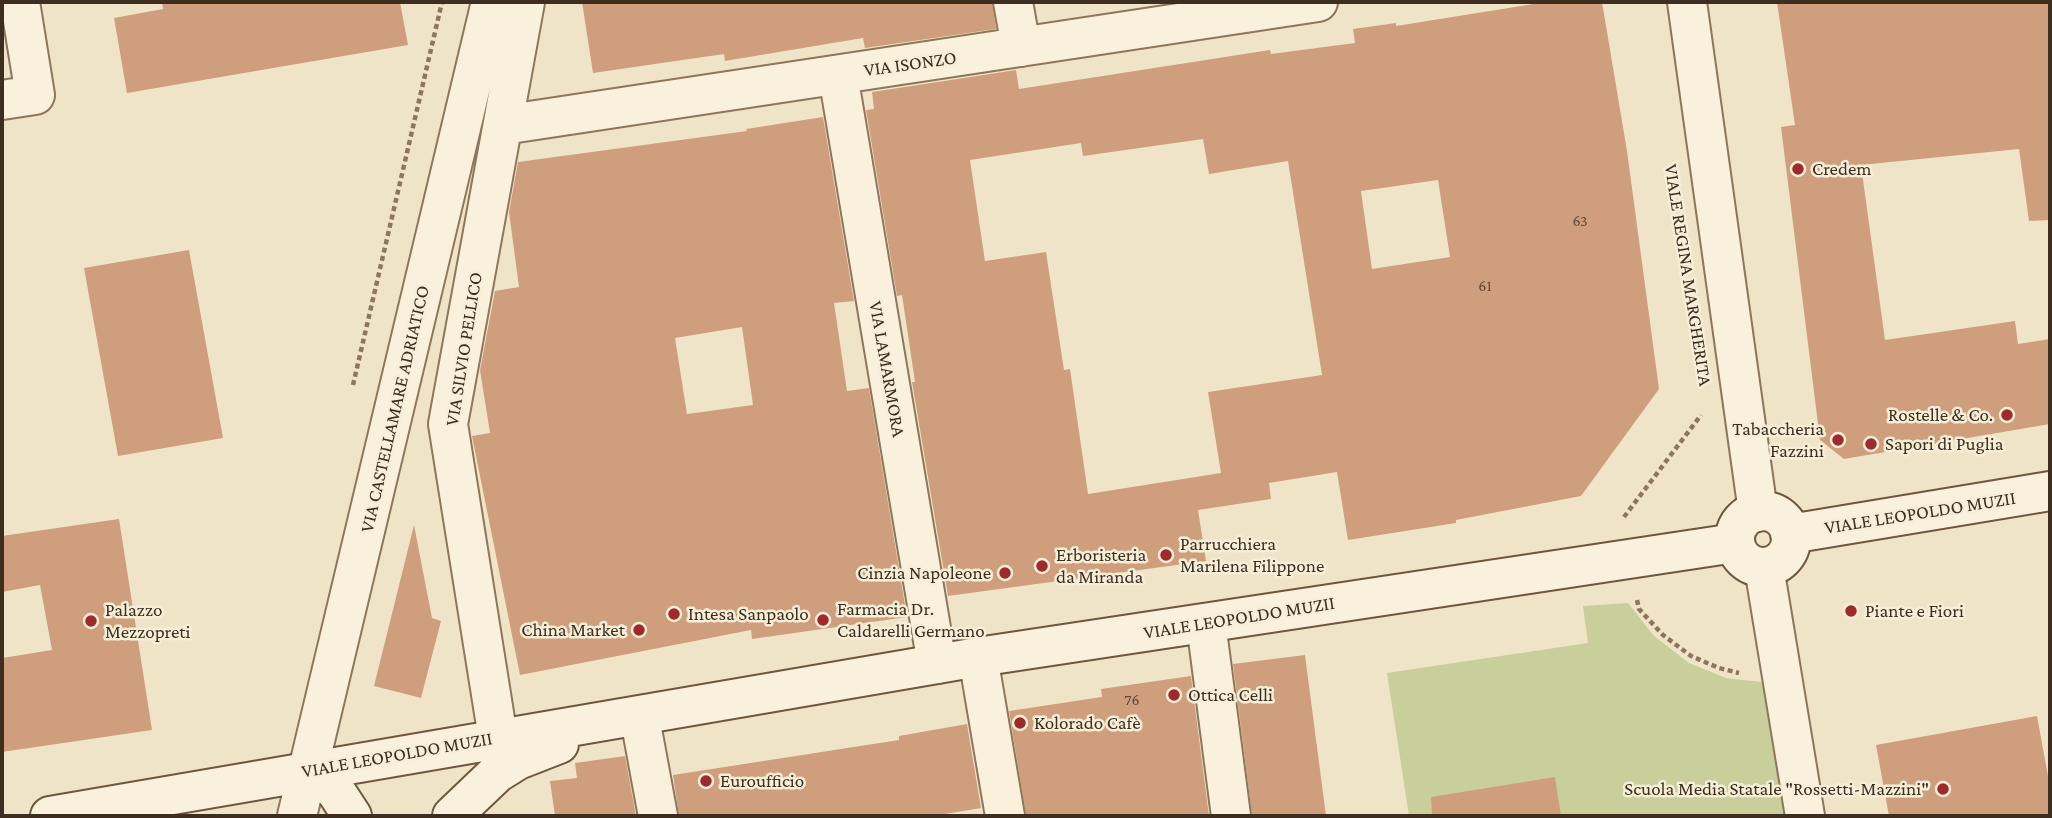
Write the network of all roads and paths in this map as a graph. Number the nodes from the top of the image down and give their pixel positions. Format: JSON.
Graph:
{"nodes":[{"id":1,"x":20,"y":2,"type":"edge"},
{"id":2,"x":442,"y":2,"type":"edge"},
{"id":3,"x":491,"y":2,"type":"edge"},
{"id":4,"x":525,"y":2,"type":"edge"},
{"id":5,"x":1013,"y":2,"type":"edge"},
{"id":6,"x":1318,"y":2,"type":"edge"},
{"id":7,"x":1687,"y":2,"type":"edge"},
{"id":8,"x":1021,"y":47,"type":"junction"},
{"id":9,"x":838,"y":75,"type":"junction"},
{"id":10,"x":19,"y":98,"type":"edge"},
{"id":11,"x":503,"y":125,"type":"junction"},
{"id":12,"x":353,"y":388,"type":"dead end"},
{"id":13,"x":1708,"y":405,"type":"dead end"},
{"id":14,"x":2050,"y":491,"type":"edge"},
{"id":15,"x":1758,"y":512,"type":"junction"},
{"id":16,"x":1790,"y":534,"type":"junction"},
{"id":17,"x":1735,"y":543,"type":"junction"},
{"id":18,"x":1630,"y":559,"type":"junction"},
{"id":19,"x":1764,"y":567,"type":"junction"},
{"id":20,"x":1206,"y":623,"type":"junction"},
{"id":21,"x":978,"y":657,"type":"junction"},
{"id":22,"x":937,"y":664,"type":"junction"},
{"id":23,"x":1748,"y":674,"type":"dead end"},
{"id":24,"x":743,"y":696,"type":"junction"},
{"id":25,"x":641,"y":724,"type":"junction"},
{"id":26,"x":498,"y":738,"type":"junction"},
{"id":27,"x":307,"y":771,"type":"junction"},
{"id":28,"x":50,"y":816,"type":"edge"},
{"id":29,"x":297,"y":816,"type":"edge"},
{"id":30,"x":352,"y":816,"type":"edge"},
{"id":31,"x":452,"y":816,"type":"edge"},
{"id":32,"x":658,"y":816,"type":"edge"},
{"id":33,"x":1005,"y":816,"type":"edge"},
{"id":34,"x":1231,"y":816,"type":"edge"},
{"id":35,"x":1805,"y":816,"type":"edge"}],
"edges":[{"from":1,"to":10,"type":"street"},
{"from":2,"to":12,"type":"path"},
{"from":3,"to":27,"type":"street","name":"VIA CASTELLAMARE ADRIATICO"},
{"from":4,"to":11,"type":"street","name":"VIA SILVIO PELLICO"},
{"from":5,"to":8,"type":"street"},
{"from":6,"to":8,"type":"street","name":"VIA ISONZO"},
{"from":7,"to":15,"type":"street","name":"VIALE REGINA MARGHERITA"},
{"from":8,"to":9,"type":"street","name":"VIA ISONZO"},
{"from":9,"to":11,"type":"street","name":"VIA ISONZO"},
{"from":9,"to":22,"type":"street","name":"VIA LAMARMORA"},
{"from":11,"to":26,"type":"street","name":"VIA SILVIO PELLICO"},
{"from":13,"to":18,"type":"path","name":"VIALE REGINA MARGHERITA"},
{"from":14,"to":16,"type":"street","name":"VIALE LEOPOLDO MUZII"},
{"from":15,"to":16,"type":"street"},
{"from":15,"to":17,"type":"street"},
{"from":16,"to":19,"type":"street"},
{"from":17,"to":18,"type":"street","name":"VIALE LEOPOLDO MUZII"},
{"from":17,"to":19,"type":"street"},
{"from":18,"to":20,"type":"street","name":"VIALE LEOPOLDO MUZII"},
{"from":18,"to":23,"type":"path"},
{"from":19,"to":35,"type":"street"},
{"from":20,"to":21,"type":"street","name":"VIALE LEOPOLDO MUZII"},
{"from":20,"to":34,"type":"street"},
{"from":21,"to":22,"type":"street","name":"VIALE LEOPOLDO MUZII"},
{"from":21,"to":33,"type":"street"},
{"from":22,"to":24,"type":"street","name":"VIALE LEOPOLDO MUZII"},
{"from":24,"to":25,"type":"street","name":"VIALE LEOPOLDO MUZII"},
{"from":24,"to":26,"type":"street","name":"VIALE LEOPOLDO MUZII"},
{"from":25,"to":31,"type":"street","name":"VIALE LEOPOLDO MUZII"},
{"from":25,"to":32,"type":"street"},
{"from":26,"to":27,"type":"street","name":"VIALE LEOPOLDO MUZII"},
{"from":27,"to":28,"type":"street","name":"VIALE LEOPOLDO MUZII"},
{"from":27,"to":29,"type":"street","name":"VIA CASTELLAMARE ADRIATICO"},
{"from":27,"to":30,"type":"street"}]}
